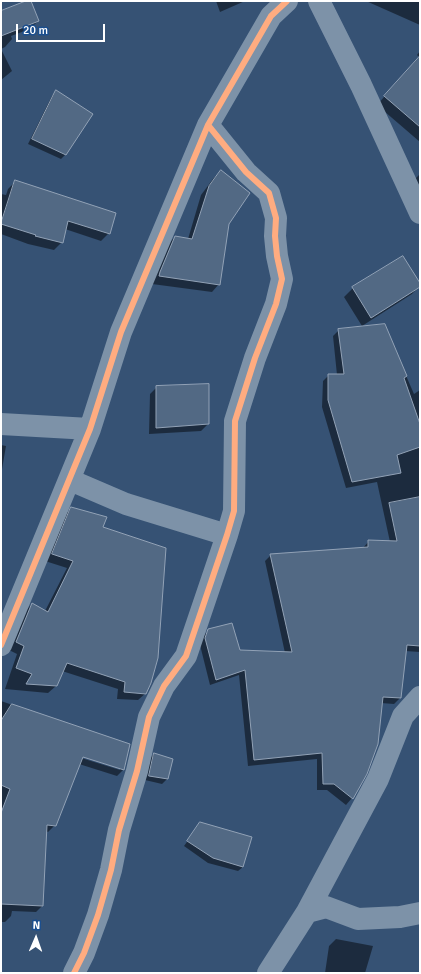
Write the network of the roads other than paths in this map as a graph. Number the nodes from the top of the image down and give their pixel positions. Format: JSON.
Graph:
{"nodes":[{"id":1,"x":287,"y":1,"type":"edge"},
{"id":2,"x":319,"y":1,"type":"edge"},
{"id":3,"x":208,"y":125,"type":"junction"},
{"id":4,"x":420,"y":213,"type":"edge"},
{"id":5,"x":1,"y":424,"type":"edge"},
{"id":6,"x":90,"y":429,"type":"junction"},
{"id":7,"x":70,"y":480,"type":"junction"},
{"id":8,"x":227,"y":535,"type":"junction"},
{"id":9,"x":1,"y":645,"type":"edge"},
{"id":10,"x":420,"y":697,"type":"edge"},
{"id":11,"x":307,"y":912,"type":"junction"},
{"id":12,"x":420,"y":913,"type":"edge"},
{"id":13,"x":74,"y":973,"type":"edge"},
{"id":14,"x":268,"y":973,"type":"edge"}],
"edges":[{"from":1,"to":3,"type":"street"},
{"from":2,"to":4,"type":"street"},
{"from":3,"to":6,"type":"street"},
{"from":3,"to":8,"type":"street"},
{"from":5,"to":6,"type":"street"},
{"from":6,"to":7,"type":"street"},
{"from":7,"to":8,"type":"street"},
{"from":7,"to":9,"type":"street"},
{"from":8,"to":13,"type":"street"},
{"from":10,"to":11,"type":"street"},
{"from":11,"to":12,"type":"street"},
{"from":11,"to":14,"type":"street"}]}
